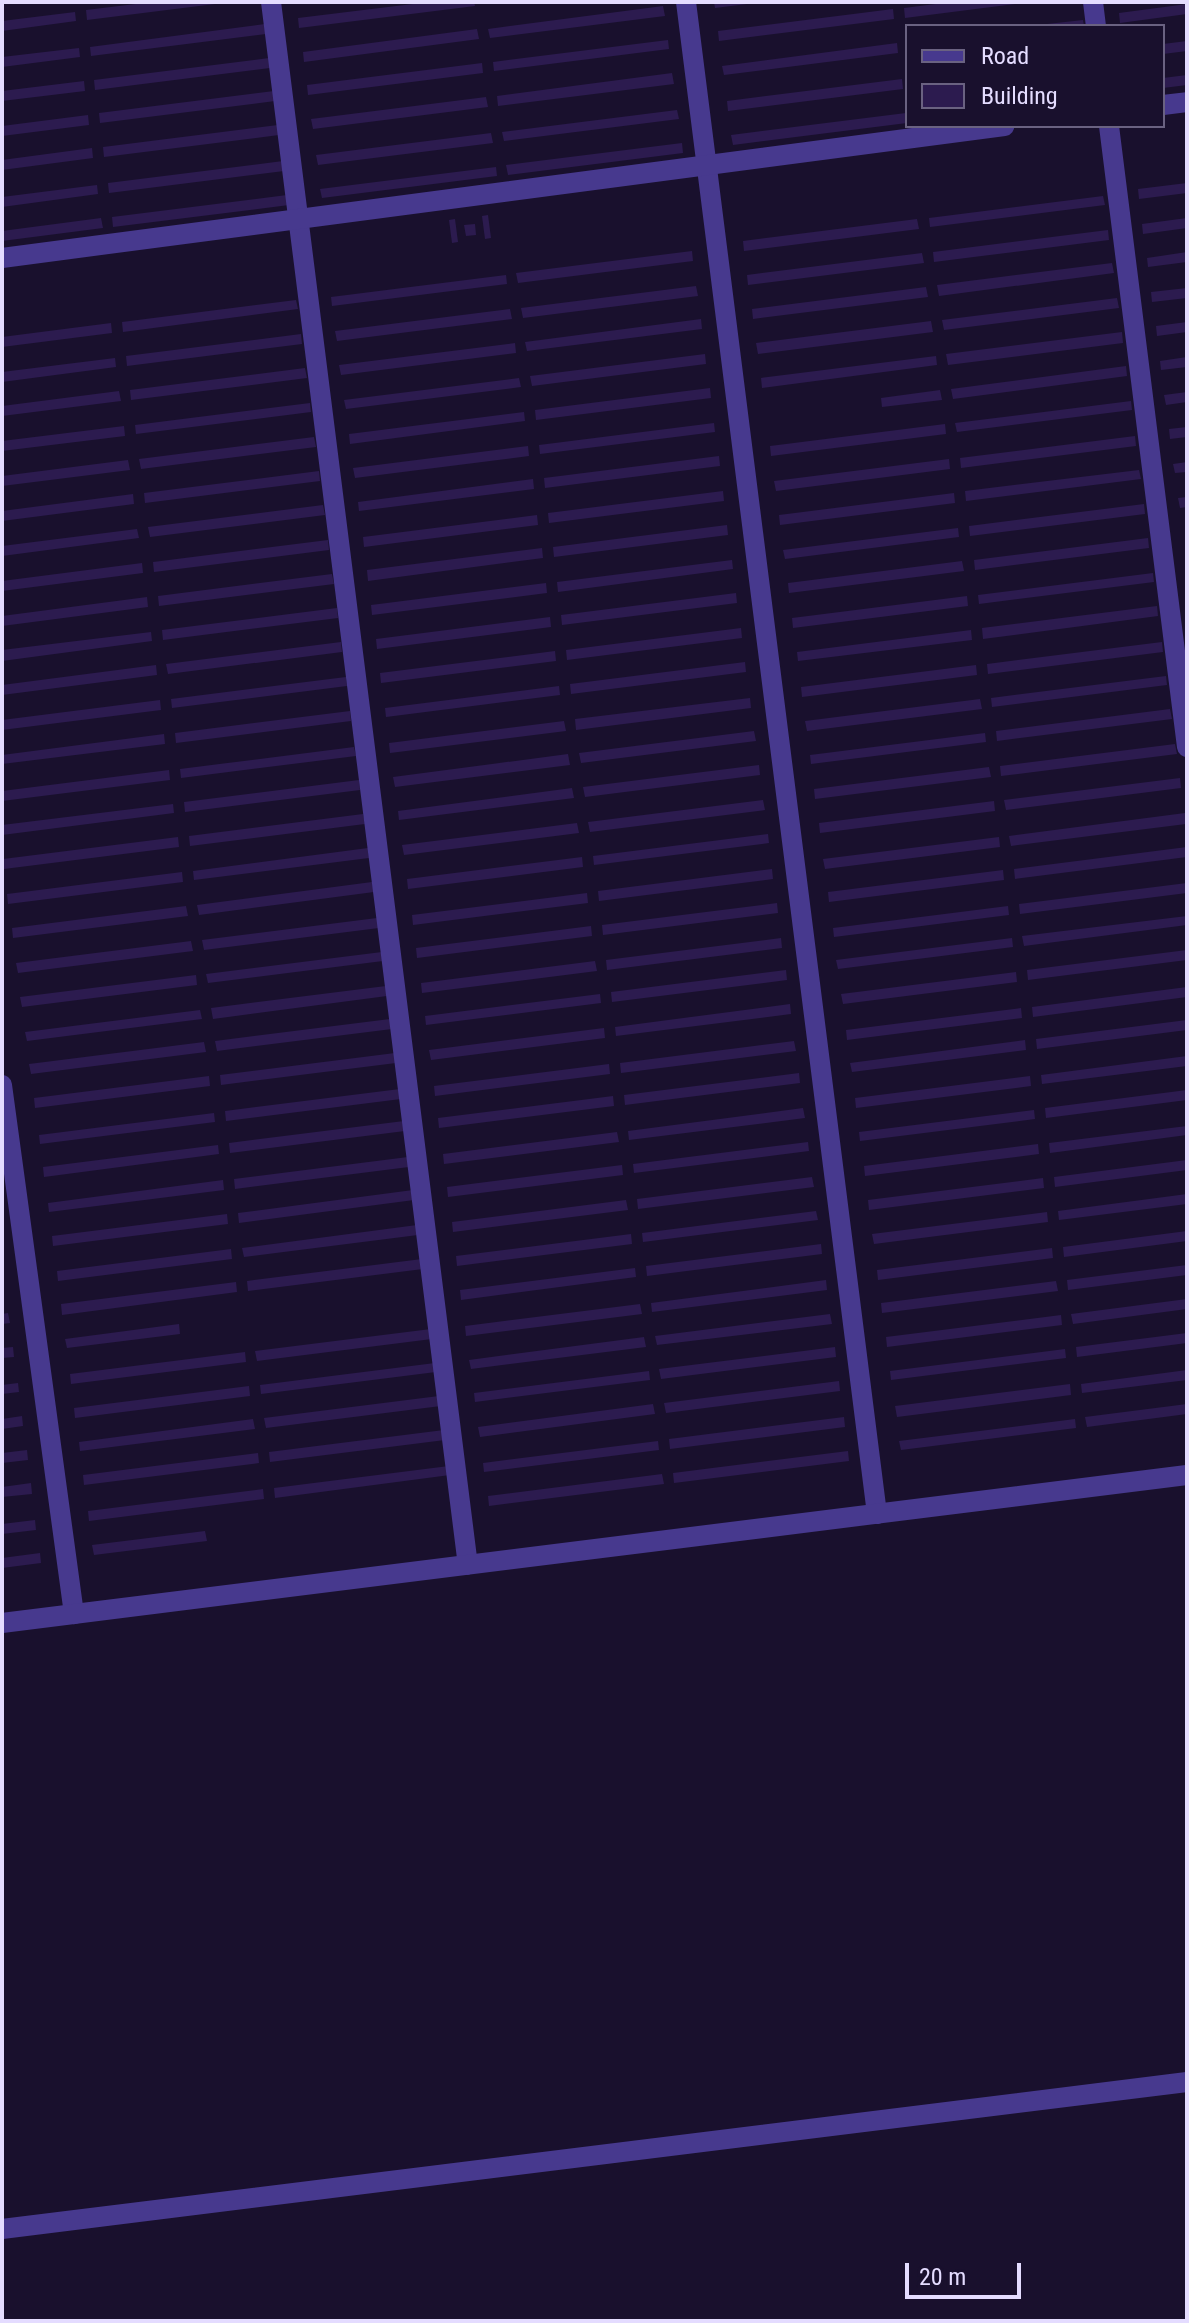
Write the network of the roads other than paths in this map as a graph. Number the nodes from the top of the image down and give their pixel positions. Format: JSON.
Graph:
{"nodes":[{"id":1,"x":271,"y":2,"type":"edge"},
{"id":2,"x":686,"y":2,"type":"edge"},
{"id":3,"x":1093,"y":2,"type":"edge"},
{"id":4,"x":1096,"y":24,"type":"edge"},
{"id":5,"x":1187,"y":102,"type":"edge"},
{"id":6,"x":1165,"y":105,"type":"edge"},
{"id":7,"x":989,"y":128,"type":"edge"},
{"id":8,"x":1109,"y":128,"type":"edge"},
{"id":9,"x":706,"y":165,"type":"junction"},
{"id":10,"x":298,"y":219,"type":"junction"},
{"id":11,"x":2,"y":258,"type":"edge"},
{"id":12,"x":1187,"y":747,"type":"edge"},
{"id":13,"x":2,"y":1085,"type":"edge"},
{"id":14,"x":1187,"y":1475,"type":"edge"},
{"id":15,"x":877,"y":1514,"type":"junction"},
{"id":16,"x":468,"y":1565,"type":"junction"},
{"id":17,"x":74,"y":1614,"type":"junction"},
{"id":18,"x":2,"y":1623,"type":"edge"},
{"id":19,"x":1187,"y":2082,"type":"edge"},
{"id":20,"x":2,"y":2229,"type":"edge"}],
"edges":[{"from":1,"to":10,"type":"lane"},
{"from":2,"to":9,"type":"lane"},
{"from":3,"to":4,"type":"lane"},
{"from":5,"to":6,"type":"lane"},
{"from":7,"to":9,"type":"lane"},
{"from":8,"to":12,"type":"lane"},
{"from":9,"to":10,"type":"lane"},
{"from":9,"to":15,"type":"lane"},
{"from":10,"to":11,"type":"lane"},
{"from":10,"to":16,"type":"lane"},
{"from":13,"to":17,"type":"lane"},
{"from":14,"to":15,"type":"lane"},
{"from":15,"to":16,"type":"lane"},
{"from":16,"to":17,"type":"lane"},
{"from":17,"to":18,"type":"lane"},
{"from":19,"to":20,"type":"lane"}]}
